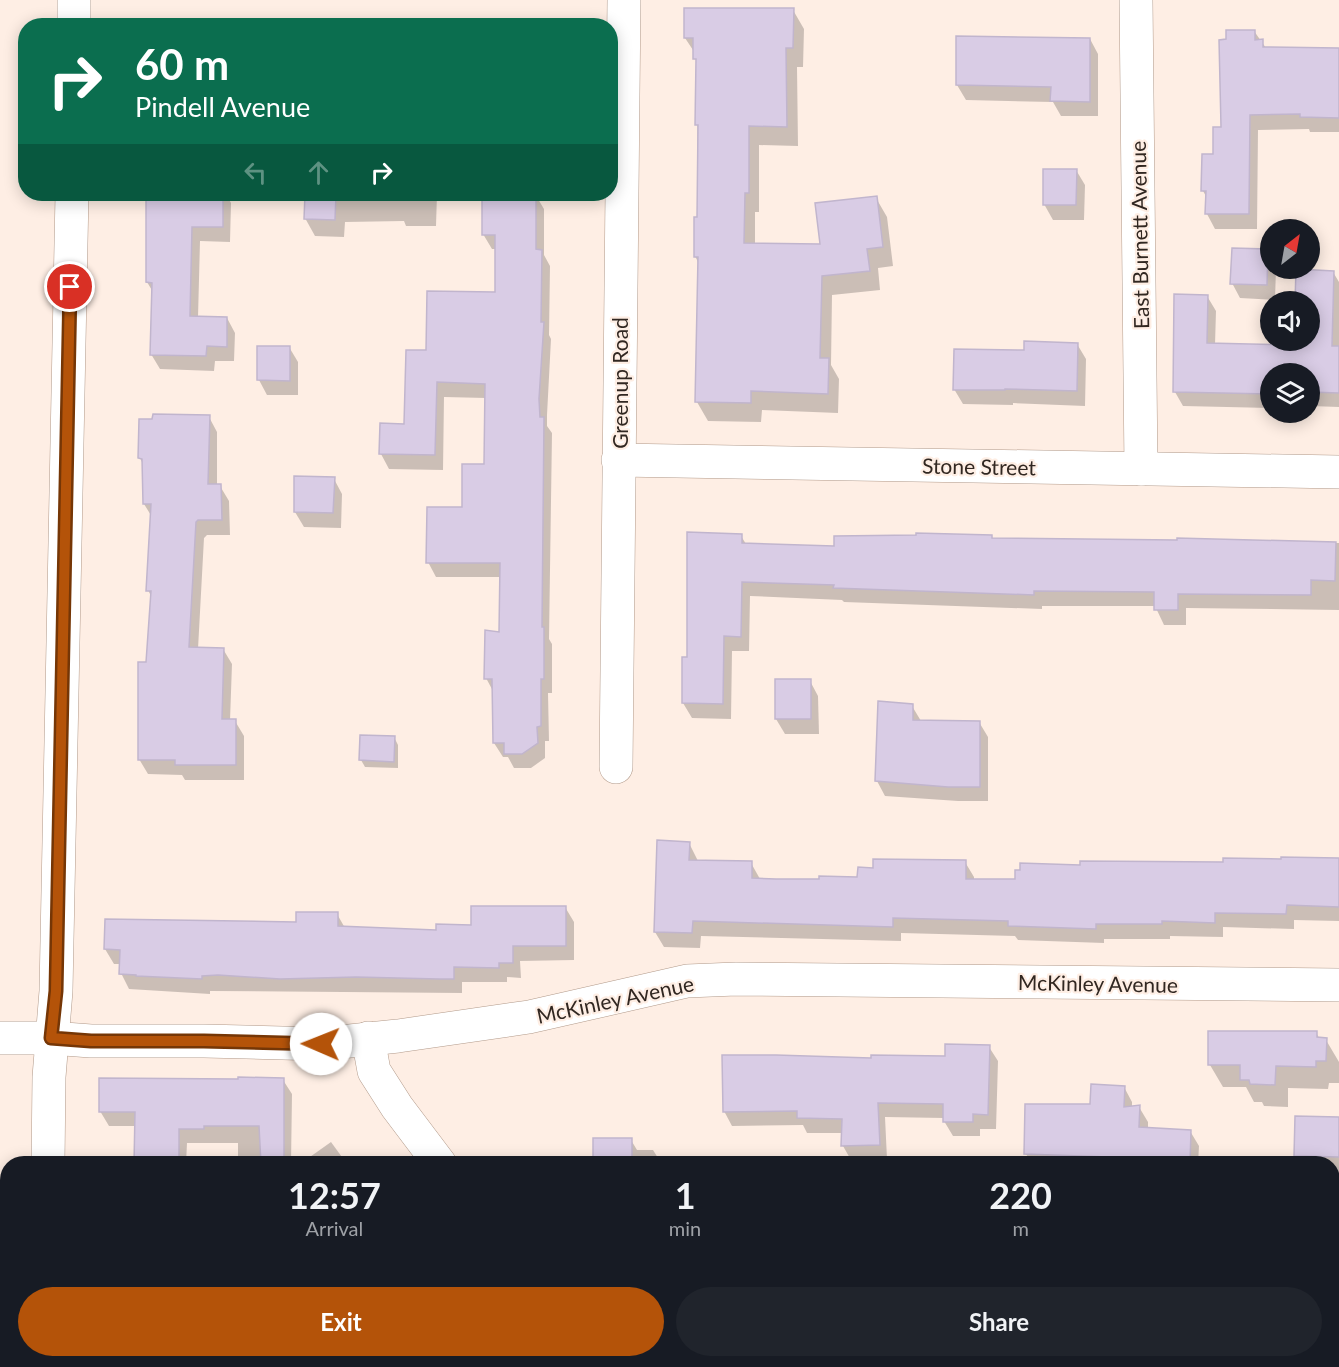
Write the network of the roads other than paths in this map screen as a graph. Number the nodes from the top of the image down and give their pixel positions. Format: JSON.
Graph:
{"nodes":[{"id":1,"x":74,"y":0,"type":"edge"},
{"id":2,"x":624,"y":0,"type":"edge"},
{"id":3,"x":1136,"y":0,"type":"edge"},
{"id":4,"x":74,"y":18,"type":"edge"},
{"id":5,"x":72,"y":201,"type":"edge"},
{"id":6,"x":618,"y":460,"type":"junction"},
{"id":7,"x":1141,"y":469,"type":"junction"},
{"id":8,"x":1339,"y":472,"type":"edge"},
{"id":9,"x":616,"y":767,"type":"dead end"},
{"id":10,"x":1339,"y":985,"type":"edge"},
{"id":11,"x":0,"y":1038,"type":"edge"},
{"id":12,"x":51,"y":1038,"type":"junction"},
{"id":13,"x":368,"y":1038,"type":"junction"},
{"id":14,"x":48,"y":1156,"type":"edge"},
{"id":15,"x":434,"y":1156,"type":"edge"}],
"edges":[{"from":1,"to":4,"type":"street"},
{"from":2,"to":6,"type":"street","name":"Greenup Road"},
{"from":3,"to":7,"type":"street","name":"East Burnett Avenue"},
{"from":5,"to":12,"type":"street"},
{"from":6,"to":7,"type":"street","name":"Stone Street"},
{"from":6,"to":9,"type":"street","name":"Greenup Road"},
{"from":7,"to":8,"type":"street","name":"Stone Street"},
{"from":10,"to":13,"type":"street","name":"McKinley Avenue"},
{"from":11,"to":12,"type":"street","name":"McKinley Avenue"},
{"from":12,"to":13,"type":"street","name":"McKinley Avenue"},
{"from":12,"to":14,"type":"street"},
{"from":13,"to":15,"type":"street"}]}
